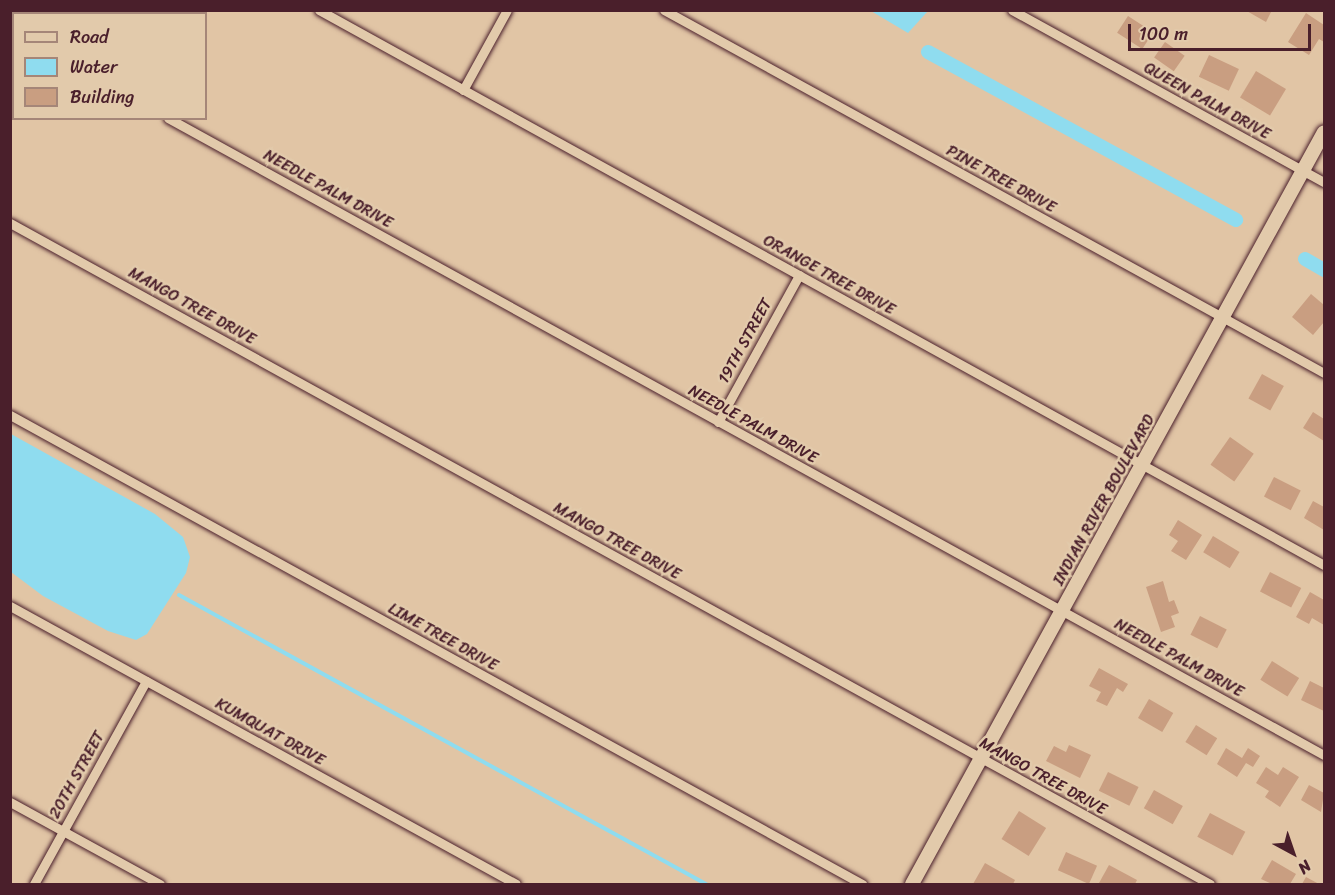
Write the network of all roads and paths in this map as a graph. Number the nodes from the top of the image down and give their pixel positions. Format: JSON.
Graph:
{"nodes":[{"id":1,"x":319,"y":10,"type":"edge"},
{"id":2,"x":507,"y":10,"type":"edge"},
{"id":3,"x":664,"y":10,"type":"edge"},
{"id":4,"x":1012,"y":10,"type":"edge"},
{"id":5,"x":463,"y":90,"type":"junction"},
{"id":6,"x":172,"y":120,"type":"edge"},
{"id":7,"x":1324,"y":132,"type":"edge"},
{"id":8,"x":1303,"y":171,"type":"junction"},
{"id":9,"x":1324,"y":182,"type":"edge"},
{"id":10,"x":10,"y":224,"type":"edge"},
{"id":11,"x":799,"y":275,"type":"junction"},
{"id":12,"x":1222,"y":318,"type":"junction"},
{"id":13,"x":1324,"y":373,"type":"edge"},
{"id":14,"x":10,"y":415,"type":"edge"},
{"id":15,"x":718,"y":422,"type":"junction"},
{"id":16,"x":1142,"y":465,"type":"junction"},
{"id":17,"x":1324,"y":564,"type":"edge"},
{"id":18,"x":10,"y":606,"type":"edge"},
{"id":19,"x":1062,"y":611,"type":"junction"},
{"id":20,"x":146,"y":681,"type":"junction"},
{"id":21,"x":1324,"y":755,"type":"edge"},
{"id":22,"x":981,"y":759,"type":"junction"},
{"id":23,"x":10,"y":802,"type":"edge"},
{"id":24,"x":63,"y":831,"type":"junction"},
{"id":25,"x":34,"y":885,"type":"edge"},
{"id":26,"x":160,"y":885,"type":"edge"},
{"id":27,"x":516,"y":885,"type":"edge"},
{"id":28,"x":862,"y":885,"type":"edge"},
{"id":29,"x":912,"y":885,"type":"edge"},
{"id":30,"x":1210,"y":885,"type":"edge"}],
"edges":[{"from":1,"to":5,"type":"street","name":"ORANGE TREE DRIVE"},
{"from":2,"to":5,"type":"street"},
{"from":3,"to":12,"type":"street","name":"PINE TREE DRIVE"},
{"from":4,"to":8,"type":"street","name":"QUEEN PALM DRIVE"},
{"from":5,"to":11,"type":"street","name":"ORANGE TREE DRIVE"},
{"from":6,"to":15,"type":"street","name":"NEEDLE PALM DRIVE"},
{"from":7,"to":8,"type":"main road","name":"INDIAN RIVER BOULEVARD"},
{"from":8,"to":9,"type":"street","name":"QUEEN PALM DRIVE"},
{"from":8,"to":12,"type":"main road","name":"INDIAN RIVER BOULEVARD"},
{"from":10,"to":22,"type":"street","name":"MANGO TREE DRIVE"},
{"from":11,"to":15,"type":"street","name":"19TH STREET"},
{"from":11,"to":16,"type":"street","name":"ORANGE TREE DRIVE"},
{"from":12,"to":13,"type":"street","name":"PINE TREE DRIVE"},
{"from":12,"to":16,"type":"main road","name":"INDIAN RIVER BOULEVARD"},
{"from":14,"to":28,"type":"street","name":"LIME TREE DRIVE"},
{"from":15,"to":19,"type":"street","name":"NEEDLE PALM DRIVE"},
{"from":16,"to":17,"type":"street","name":"ORANGE TREE DRIVE"},
{"from":16,"to":19,"type":"main road","name":"INDIAN RIVER BOULEVARD"},
{"from":18,"to":20,"type":"street","name":"KUMQUAT DRIVE"},
{"from":19,"to":21,"type":"street","name":"NEEDLE PALM DRIVE"},
{"from":19,"to":22,"type":"main road","name":"INDIAN RIVER BOULEVARD"},
{"from":20,"to":24,"type":"street","name":"20TH STREET"},
{"from":20,"to":27,"type":"street","name":"KUMQUAT DRIVE"},
{"from":22,"to":29,"type":"main road","name":"INDIAN RIVER BOULEVARD"},
{"from":22,"to":30,"type":"street","name":"MANGO TREE DRIVE"},
{"from":23,"to":24,"type":"street"},
{"from":24,"to":25,"type":"street","name":"20TH STREET"},
{"from":24,"to":26,"type":"street"}]}
